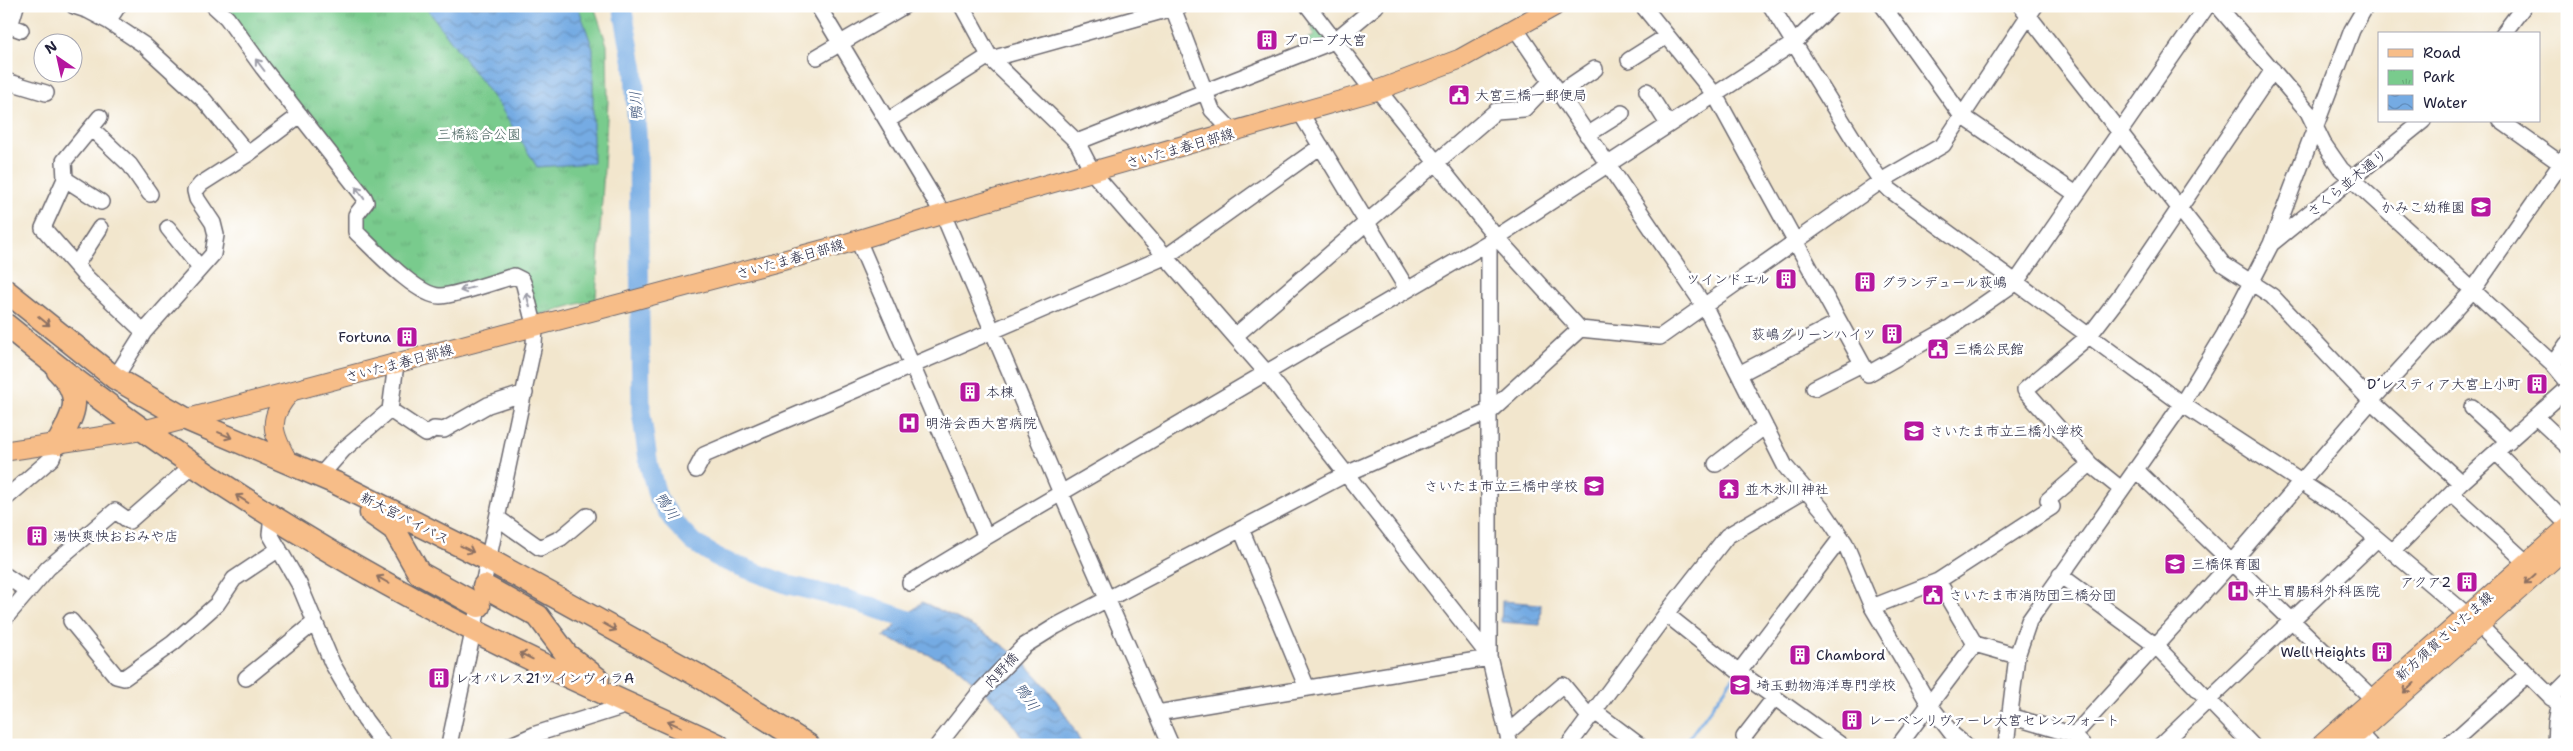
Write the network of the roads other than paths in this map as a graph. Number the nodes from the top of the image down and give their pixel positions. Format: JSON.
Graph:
{"nodes":[{"id":1,"x":16,"y":6,"type":"edge"},
{"id":2,"x":74,"y":6,"type":"edge"},
{"id":3,"x":118,"y":6,"type":"edge"},
{"id":4,"x":214,"y":6,"type":"edge"},
{"id":5,"x":818,"y":6,"type":"edge"},
{"id":6,"x":904,"y":6,"type":"edge"},
{"id":7,"x":962,"y":6,"type":"edge"},
{"id":8,"x":1308,"y":6,"type":"edge"},
{"id":9,"x":1376,"y":6,"type":"edge"},
{"id":10,"x":1555,"y":6,"type":"edge"},
{"id":11,"x":1642,"y":6,"type":"edge"},
{"id":12,"x":1771,"y":6,"type":"edge"},
{"id":13,"x":1832,"y":6,"type":"edge"},
{"id":14,"x":1883,"y":6,"type":"edge"},
{"id":15,"x":2207,"y":6,"type":"edge"},
{"id":16,"x":2218,"y":6,"type":"edge"},
{"id":17,"x":2366,"y":6,"type":"edge"},
{"id":18,"x":2524,"y":6,"type":"edge"},
{"id":19,"x":1176,"y":7,"type":"edge"},
{"id":20,"x":2028,"y":10,"type":"edge"},
{"id":21,"x":1536,"y":11,"type":"edge"},
{"id":22,"x":108,"y":21,"type":"junction"},
{"id":23,"x":1515,"y":28,"type":"junction"},
{"id":24,"x":21,"y":30,"type":"dead end"},
{"id":25,"x":2504,"y":32,"type":"edge"},
{"id":26,"x":1667,"y":36,"type":"junction"},
{"id":27,"x":1334,"y":41,"type":"junction"},
{"id":28,"x":1794,"y":43,"type":"junction"},
{"id":29,"x":841,"y":44,"type":"junction"},
{"id":30,"x":817,"y":57,"type":"dead end"},
{"id":31,"x":990,"y":57,"type":"junction"},
{"id":32,"x":1629,"y":60,"type":"dead end"},
{"id":33,"x":1596,"y":69,"type":"dead end"},
{"id":34,"x":2273,"y":70,"type":"junction"},
{"id":35,"x":6,"y":81,"type":"edge"},
{"id":36,"x":1554,"y":88,"type":"junction"},
{"id":37,"x":1376,"y":90,"type":"junction"},
{"id":38,"x":1647,"y":91,"type":"dead end"},
{"id":39,"x":1205,"y":92,"type":"junction"},
{"id":40,"x":46,"y":93,"type":"dead end"},
{"id":41,"x":1715,"y":95,"type":"junction"},
{"id":42,"x":1300,"y":112,"type":"junction"},
{"id":43,"x":1622,"y":113,"type":"dead end"},
{"id":44,"x":300,"y":115,"type":"junction"},
{"id":45,"x":1961,"y":115,"type":"junction"},
{"id":46,"x":887,"y":120,"type":"junction"},
{"id":47,"x":2422,"y":122,"type":"edge"},
{"id":48,"x":2503,"y":122,"type":"edge"},
{"id":49,"x":1668,"y":124,"type":"junction"},
{"id":50,"x":2315,"y":126,"type":"junction"},
{"id":51,"x":1233,"y":132,"type":"junction"},
{"id":52,"x":2121,"y":132,"type":"junction"},
{"id":53,"x":1587,"y":135,"type":"junction"},
{"id":54,"x":1077,"y":142,"type":"junction"},
{"id":55,"x":1321,"y":146,"type":"junction"},
{"id":56,"x":248,"y":154,"type":"junction"},
{"id":57,"x":2565,"y":162,"type":"edge"},
{"id":58,"x":1437,"y":164,"type":"junction"},
{"id":59,"x":1608,"y":164,"type":"junction"},
{"id":60,"x":1093,"y":173,"type":"junction"},
{"id":61,"x":65,"y":179,"type":"junction"},
{"id":62,"x":2353,"y":180,"type":"junction"},
{"id":63,"x":1881,"y":182,"type":"junction"},
{"id":64,"x":150,"y":194,"type":"dead end"},
{"id":65,"x":2076,"y":194,"type":"junction"},
{"id":66,"x":101,"y":202,"type":"dead end"},
{"id":67,"x":2178,"y":208,"type":"junction"},
{"id":68,"x":943,"y":214,"type":"junction"},
{"id":69,"x":1367,"y":224,"type":"junction"},
{"id":70,"x":100,"y":228,"type":"dead end"},
{"id":71,"x":168,"y":228,"type":"dead end"},
{"id":72,"x":1493,"y":239,"type":"junction"},
{"id":73,"x":858,"y":240,"type":"junction"},
{"id":74,"x":1795,"y":242,"type":"junction"},
{"id":75,"x":2271,"y":244,"type":"junction"},
{"id":76,"x":1167,"y":256,"type":"junction"},
{"id":77,"x":76,"y":265,"type":"junction"},
{"id":78,"x":200,"y":268,"type":"junction"},
{"id":79,"x":2016,"y":282,"type":"junction"},
{"id":80,"x":2253,"y":282,"type":"junction"},
{"id":81,"x":1407,"y":289,"type":"junction"},
{"id":82,"x":2473,"y":290,"type":"junction"},
{"id":83,"x":6,"y":291,"type":"edge"},
{"id":84,"x":1705,"y":307,"type":"junction"},
{"id":85,"x":1839,"y":322,"type":"junction"},
{"id":86,"x":6,"y":325,"type":"edge"},
{"id":87,"x":535,"y":328,"type":"junction"},
{"id":88,"x":1580,"y":329,"type":"junction"},
{"id":89,"x":144,"y":332,"type":"junction"},
{"id":90,"x":992,"y":332,"type":"junction"},
{"id":91,"x":1235,"y":336,"type":"junction"},
{"id":92,"x":2089,"y":336,"type":"junction"},
{"id":93,"x":2567,"y":344,"type":"edge"},
{"id":94,"x":43,"y":356,"type":"junction"},
{"id":95,"x":396,"y":364,"type":"junction"},
{"id":96,"x":1862,"y":364,"type":"junction"},
{"id":97,"x":2553,"y":364,"type":"junction"},
{"id":98,"x":913,"y":366,"type":"junction"},
{"id":99,"x":1266,"y":372,"type":"junction"},
{"id":100,"x":1739,"y":374,"type":"junction"},
{"id":101,"x":115,"y":378,"type":"junction"},
{"id":102,"x":2567,"y":381,"type":"edge"},
{"id":103,"x":1814,"y":388,"type":"dead end"},
{"id":104,"x":2567,"y":389,"type":"edge"},
{"id":105,"x":291,"y":392,"type":"junction"},
{"id":106,"x":524,"y":393,"type":"junction"},
{"id":107,"x":2371,"y":401,"type":"junction"},
{"id":108,"x":2182,"y":404,"type":"junction"},
{"id":109,"x":2472,"y":408,"type":"dead end"},
{"id":110,"x":390,"y":410,"type":"junction"},
{"id":111,"x":1490,"y":411,"type":"junction"},
{"id":112,"x":2536,"y":417,"type":"junction"},
{"id":113,"x":186,"y":419,"type":"junction"},
{"id":114,"x":1765,"y":426,"type":"junction"},
{"id":115,"x":145,"y":430,"type":"junction"},
{"id":116,"x":2509,"y":442,"type":"junction"},
{"id":117,"x":58,"y":443,"type":"junction"},
{"id":118,"x":2567,"y":446,"type":"edge"},
{"id":119,"x":6,"y":451,"type":"edge"},
{"id":120,"x":2497,"y":453,"type":"junction"},
{"id":121,"x":290,"y":463,"type":"junction"},
{"id":122,"x":1716,"y":464,"type":"dead end"},
{"id":123,"x":2090,"y":464,"type":"junction"},
{"id":124,"x":193,"y":465,"type":"junction"},
{"id":125,"x":2135,"y":469,"type":"junction"},
{"id":126,"x":696,"y":470,"type":"dead end"},
{"id":127,"x":1346,"y":474,"type":"junction"},
{"id":128,"x":320,"y":476,"type":"junction"},
{"id":129,"x":2302,"y":482,"type":"junction"},
{"id":130,"x":2456,"y":488,"type":"junction"},
{"id":131,"x":2121,"y":489,"type":"junction"},
{"id":132,"x":1805,"y":490,"type":"junction"},
{"id":133,"x":1061,"y":493,"type":"junction"},
{"id":134,"x":6,"y":498,"type":"edge"},
{"id":135,"x":587,"y":516,"type":"dead end"},
{"id":136,"x":272,"y":517,"type":"junction"},
{"id":137,"x":499,"y":519,"type":"junction"},
{"id":138,"x":2567,"y":526,"type":"edge"},
{"id":139,"x":1241,"y":529,"type":"junction"},
{"id":140,"x":986,"y":536,"type":"junction"},
{"id":141,"x":1841,"y":538,"type":"junction"},
{"id":142,"x":2377,"y":539,"type":"junction"},
{"id":143,"x":279,"y":548,"type":"junction"},
{"id":144,"x":2565,"y":551,"type":"edge"},
{"id":145,"x":2392,"y":552,"type":"junction"},
{"id":146,"x":489,"y":560,"type":"junction"},
{"id":147,"x":2232,"y":562,"type":"junction"},
{"id":148,"x":2526,"y":562,"type":"junction"},
{"id":149,"x":2060,"y":575,"type":"junction"},
{"id":150,"x":6,"y":576,"type":"edge"},
{"id":151,"x":1938,"y":580,"type":"junction"},
{"id":152,"x":910,"y":583,"type":"dead end"},
{"id":153,"x":28,"y":591,"type":"junction"},
{"id":154,"x":482,"y":596,"type":"junction"},
{"id":155,"x":1106,"y":600,"type":"junction"},
{"id":156,"x":1872,"y":607,"type":"junction"},
{"id":157,"x":1666,"y":614,"type":"junction"},
{"id":158,"x":6,"y":617,"type":"edge"},
{"id":159,"x":71,"y":621,"type":"dead end"},
{"id":160,"x":2292,"y":621,"type":"junction"},
{"id":161,"x":2473,"y":621,"type":"junction"},
{"id":162,"x":315,"y":622,"type":"junction"},
{"id":163,"x":474,"y":630,"type":"junction"},
{"id":164,"x":1975,"y":644,"type":"junction"},
{"id":165,"x":2155,"y":645,"type":"junction"},
{"id":166,"x":2017,"y":656,"type":"junction"},
{"id":167,"x":1489,"y":658,"type":"junction"},
{"id":168,"x":1739,"y":672,"type":"junction"},
{"id":169,"x":2527,"y":675,"type":"junction"},
{"id":170,"x":246,"y":678,"type":"dead end"},
{"id":171,"x":2567,"y":682,"type":"edge"},
{"id":172,"x":1307,"y":688,"type":"junction"},
{"id":173,"x":1775,"y":697,"type":"junction"},
{"id":174,"x":2373,"y":699,"type":"junction"},
{"id":175,"x":2208,"y":700,"type":"junction"},
{"id":176,"x":631,"y":704,"type":"junction"},
{"id":177,"x":1929,"y":704,"type":"junction"},
{"id":178,"x":2559,"y":706,"type":"edge"},
{"id":179,"x":1157,"y":713,"type":"junction"},
{"id":180,"x":1593,"y":715,"type":"junction"},
{"id":181,"x":2010,"y":716,"type":"junction"},
{"id":182,"x":1744,"y":737,"type":"dead end"},
{"id":183,"x":1509,"y":739,"type":"edge"},
{"id":184,"x":2078,"y":740,"type":"edge"},
{"id":185,"x":2358,"y":741,"type":"edge"},
{"id":186,"x":384,"y":745,"type":"edge"},
{"id":187,"x":449,"y":745,"type":"edge"},
{"id":188,"x":511,"y":745,"type":"edge"},
{"id":189,"x":718,"y":745,"type":"edge"},
{"id":190,"x":808,"y":745,"type":"edge"},
{"id":191,"x":938,"y":745,"type":"edge"},
{"id":192,"x":1171,"y":745,"type":"edge"},
{"id":193,"x":1569,"y":745,"type":"edge"},
{"id":194,"x":1639,"y":745,"type":"edge"},
{"id":195,"x":1841,"y":745,"type":"edge"},
{"id":196,"x":1899,"y":745,"type":"edge"},
{"id":197,"x":1966,"y":745,"type":"edge"},
{"id":198,"x":2006,"y":745,"type":"edge"},
{"id":199,"x":2160,"y":745,"type":"edge"},
{"id":200,"x":2252,"y":745,"type":"edge"},
{"id":201,"x":2321,"y":745,"type":"edge"},
{"id":202,"x":2449,"y":745,"type":"edge"},
{"id":203,"x":2556,"y":745,"type":"edge"}],
"edges":[{"from":1,"to":24,"type":"street"},
{"from":2,"to":22,"type":"street"},
{"from":3,"to":22,"type":"street"},
{"from":44,"to":4,"type":"street","one_way":true},
{"from":5,"to":29,"type":"street"},
{"from":6,"to":29,"type":"street"},
{"from":7,"to":31,"type":"street"},
{"from":8,"to":27,"type":"street"},
{"from":9,"to":27,"type":"street"},
{"from":10,"to":21,"type":"main road","name":"さいたま春日部線"},
{"from":11,"to":26,"type":"street"},
{"from":12,"to":28,"type":"street"},
{"from":13,"to":28,"type":"street"},
{"from":14,"to":45,"type":"street"},
{"from":15,"to":52,"type":"street"},
{"from":16,"to":34,"type":"street"},
{"from":17,"to":50,"type":"street"},
{"from":18,"to":25,"type":"street"},
{"from":19,"to":31,"type":"street"},
{"from":19,"to":39,"type":"street"},
{"from":20,"to":45,"type":"street"},
{"from":20,"to":52,"type":"street"},
{"from":21,"to":23,"type":"main road","name":"さいたま春日部線"},
{"from":22,"to":56,"type":"street"},
{"from":23,"to":36,"type":"street"},
{"from":23,"to":37,"type":"main road","name":"さいたま春日部線"},
{"from":26,"to":32,"type":"street"},
{"from":26,"to":41,"type":"street"},
{"from":27,"to":37,"type":"street"},
{"from":27,"to":39,"type":"street"},
{"from":28,"to":41,"type":"street"},
{"from":28,"to":63,"type":"street"},
{"from":29,"to":30,"type":"street"},
{"from":29,"to":46,"type":"street"},
{"from":31,"to":46,"type":"street"},
{"from":31,"to":54,"type":"street"},
{"from":33,"to":36,"type":"street"},
{"from":34,"to":50,"type":"street"},
{"from":34,"to":67,"type":"street"},
{"from":35,"to":40,"type":"street"},
{"from":36,"to":53,"type":"street"},
{"from":36,"to":58,"type":"street"},
{"from":37,"to":42,"type":"main road","name":"さいたま春日部線"},
{"from":37,"to":58,"type":"street"},
{"from":38,"to":49,"type":"street"},
{"from":39,"to":51,"type":"street"},
{"from":39,"to":54,"type":"street"},
{"from":41,"to":49,"type":"street"},
{"from":41,"to":74,"type":"street"},
{"from":42,"to":51,"type":"main road","name":"さいたま春日部線"},
{"from":42,"to":55,"type":"street"},
{"from":43,"to":53,"type":"street"},
{"from":44,"to":56,"type":"street"},
{"from":87,"to":44,"type":"street","one_way":true},
{"from":45,"to":63,"type":"street"},
{"from":45,"to":65,"type":"street"},
{"from":46,"to":68,"type":"street"},
{"from":47,"to":62,"type":"street","name":"さくら並木通り"},
{"from":48,"to":57,"type":"street"},
{"from":49,"to":59,"type":"street"},
{"from":50,"to":62,"type":"street"},
{"from":50,"to":75,"type":"street"},
{"from":51,"to":60,"type":"main road","name":"さいたま春日部線"},
{"from":52,"to":65,"type":"street"},
{"from":52,"to":67,"type":"street"},
{"from":53,"to":59,"type":"street"},
{"from":54,"to":60,"type":"street"},
{"from":55,"to":69,"type":"street"},
{"from":55,"to":76,"type":"street"},
{"from":56,"to":78,"type":"street"},
{"from":57,"to":82,"type":"street"},
{"from":58,"to":69,"type":"street"},
{"from":58,"to":72,"type":"street"},
{"from":59,"to":72,"type":"street"},
{"from":59,"to":84,"type":"street"},
{"from":60,"to":68,"type":"main road","name":"さいたま春日部線"},
{"from":60,"to":76,"type":"street"},
{"from":61,"to":64,"type":"street"},
{"from":61,"to":66,"type":"street"},
{"from":61,"to":77,"type":"street"},
{"from":62,"to":75,"type":"street","name":"さくら並木通り"},
{"from":62,"to":82,"type":"street"},
{"from":63,"to":74,"type":"street"},
{"from":63,"to":79,"type":"street"},
{"from":65,"to":79,"type":"street"},
{"from":67,"to":80,"type":"street"},
{"from":67,"to":92,"type":"street"},
{"from":68,"to":73,"type":"main road","name":"さいたま春日部線"},
{"from":68,"to":90,"type":"street"},
{"from":69,"to":81,"type":"street"},
{"from":69,"to":91,"type":"street"},
{"from":70,"to":77,"type":"street"},
{"from":71,"to":78,"type":"street"},
{"from":72,"to":81,"type":"street"},
{"from":72,"to":88,"type":"street"},
{"from":72,"to":111,"type":"street"},
{"from":73,"to":87,"type":"main road","name":"さいたま春日部線"},
{"from":73,"to":98,"type":"street"},
{"from":74,"to":84,"type":"street"},
{"from":74,"to":85,"type":"street"},
{"from":75,"to":80,"type":"street"},
{"from":76,"to":90,"type":"street"},
{"from":76,"to":91,"type":"street"},
{"from":77,"to":89,"type":"street"},
{"from":78,"to":89,"type":"street"},
{"from":79,"to":92,"type":"street"},
{"from":79,"to":96,"type":"street"},
{"from":80,"to":107,"type":"street"},
{"from":80,"to":108,"type":"street"},
{"from":81,"to":99,"type":"street"},
{"from":82,"to":97,"type":"street"},
{"from":82,"to":107,"type":"street"},
{"from":83,"to":101,"type":"highway","name":"新大宮バイパス","one_way":true},
{"from":84,"to":88,"type":"street"},
{"from":84,"to":100,"type":"street"},
{"from":85,"to":96,"type":"street"},
{"from":85,"to":100,"type":"street"},
{"from":86,"to":94,"type":"highway"},
{"from":87,"to":95,"type":"main road","name":"さいたま春日部線"},
{"from":87,"to":106,"type":"street"},
{"from":88,"to":111,"type":"street","name":"内野橋"},
{"from":89,"to":101,"type":"street"},
{"from":90,"to":98,"type":"street"},
{"from":90,"to":133,"type":"street"},
{"from":91,"to":99,"type":"street"},
{"from":92,"to":108,"type":"street"},
{"from":92,"to":123,"type":"street"},
{"from":93,"to":97,"type":"street"},
{"from":94,"to":115,"type":"highway"},
{"from":94,"to":117,"type":"highway"},
{"from":95,"to":105,"type":"main road","name":"さいたま春日部線"},
{"from":95,"to":110,"type":"street"},
{"from":96,"to":103,"type":"street"},
{"from":97,"to":102,"type":"street"},
{"from":98,"to":126,"type":"street"},
{"from":98,"to":140,"type":"street"},
{"from":99,"to":127,"type":"street"},
{"from":99,"to":133,"type":"street"},
{"from":100,"to":114,"type":"street"},
{"from":101,"to":113,"type":"highway","name":"新大宮バイパス"},
{"from":104,"to":112,"type":"street"},
{"from":105,"to":113,"type":"main road","name":"さいたま春日部線"},
{"from":105,"to":121,"type":"main road"},
{"from":106,"to":110,"type":"street"},
{"from":106,"to":137,"type":"street"},
{"from":107,"to":129,"type":"street"},
{"from":107,"to":130,"type":"street"},
{"from":108,"to":125,"type":"street"},
{"from":108,"to":129,"type":"street"},
{"from":109,"to":116,"type":"street"},
{"from":110,"to":128,"type":"street"},
{"from":111,"to":127,"type":"street","name":"内野橋"},
{"from":111,"to":167,"type":"street"},
{"from":112,"to":116,"type":"street"},
{"from":112,"to":118,"type":"street"},
{"from":113,"to":115,"type":"main road","name":"さいたま春日部線"},
{"from":113,"to":121,"type":"highway","name":"新大宮バイパス","one_way":true},
{"from":114,"to":122,"type":"street"},
{"from":114,"to":132,"type":"street"},
{"from":115,"to":117,"type":"main road","name":"さいたま春日部線"},
{"from":115,"to":124,"type":"highway"},
{"from":116,"to":120,"type":"street"},
{"from":117,"to":119,"type":"main road","name":"さいたま春日部線"},
{"from":117,"to":134,"type":"street"},
{"from":120,"to":130,"type":"street"},
{"from":120,"to":138,"type":"street"},
{"from":121,"to":128,"type":"highway","name":"新大宮バイパス"},
{"from":123,"to":131,"type":"street"},
{"from":123,"to":151,"type":"street"},
{"from":136,"to":124,"type":"highway","one_way":true},
{"from":124,"to":153,"type":"street"},
{"from":125,"to":131,"type":"street"},
{"from":125,"to":147,"type":"street"},
{"from":127,"to":139,"type":"street","name":"内野橋"},
{"from":127,"to":167,"type":"street"},
{"from":128,"to":146,"type":"highway","name":"新大宮バイパス","one_way":true},
{"from":128,"to":154,"type":"highway"},
{"from":129,"to":142,"type":"street"},
{"from":129,"to":147,"type":"street"},
{"from":130,"to":145,"type":"street"},
{"from":130,"to":148,"type":"street"},
{"from":131,"to":149,"type":"street"},
{"from":132,"to":141,"type":"street"},
{"from":132,"to":157,"type":"street"},
{"from":133,"to":140,"type":"street"},
{"from":133,"to":155,"type":"street"},
{"from":135,"to":137,"type":"street"},
{"from":136,"to":143,"type":"street"},
{"from":163,"to":136,"type":"highway","one_way":true},
{"from":137,"to":146,"type":"street"},
{"from":138,"to":148,"type":"main road","name":"新方須賀さいたま線"},
{"from":139,"to":155,"type":"street","name":"内野橋"},
{"from":139,"to":172,"type":"street"},
{"from":140,"to":152,"type":"street"},
{"from":141,"to":156,"type":"street"},
{"from":141,"to":168,"type":"street"},
{"from":142,"to":145,"type":"street"},
{"from":142,"to":160,"type":"street"},
{"from":143,"to":159,"type":"street"},
{"from":143,"to":162,"type":"street"},
{"from":144,"to":161,"type":"main road","name":"新方須賀さいたま線","one_way":true},
{"from":145,"to":161,"type":"street"},
{"from":146,"to":154,"type":"street"},
{"from":146,"to":190,"type":"highway","name":"新大宮バイパス","one_way":true},
{"from":147,"to":160,"type":"street"},
{"from":147,"to":165,"type":"street"},
{"from":148,"to":161,"type":"main road","name":"新方須賀さいたま線"},
{"from":149,"to":165,"type":"street"},
{"from":149,"to":166,"type":"street"},
{"from":150,"to":153,"type":"street"},
{"from":151,"to":156,"type":"street"},
{"from":151,"to":164,"type":"street"},
{"from":153,"to":158,"type":"street"},
{"from":154,"to":163,"type":"street"},
{"from":154,"to":176,"type":"highway"},
{"from":155,"to":179,"type":"street"},
{"from":155,"to":191,"type":"street","name":"内野橋"},
{"from":156,"to":177,"type":"street"},
{"from":157,"to":168,"type":"street"},
{"from":157,"to":180,"type":"street"},
{"from":160,"to":174,"type":"street"},
{"from":160,"to":175,"type":"street"},
{"from":161,"to":169,"type":"street"},
{"from":161,"to":174,"type":"main road","name":"新方須賀さいたま線"},
{"from":161,"to":185,"type":"main road","name":"新方須賀さいたま線","one_way":true},
{"from":162,"to":170,"type":"street"},
{"from":162,"to":186,"type":"street"},
{"from":176,"to":163,"type":"highway","one_way":true},
{"from":163,"to":187,"type":"street"},
{"from":164,"to":166,"type":"street"},
{"from":164,"to":177,"type":"street"},
{"from":165,"to":175,"type":"street"},
{"from":165,"to":184,"type":"street"},
{"from":166,"to":181,"type":"street"},
{"from":167,"to":172,"type":"street"},
{"from":167,"to":183,"type":"street"},
{"from":168,"to":173,"type":"street"},
{"from":169,"to":178,"type":"street"},
{"from":169,"to":202,"type":"street"},
{"from":171,"to":178,"type":"street"},
{"from":172,"to":179,"type":"street"},
{"from":173,"to":182,"type":"street"},
{"from":173,"to":195,"type":"street"},
{"from":174,"to":201,"type":"main road","name":"新方須賀さいたま線"},
{"from":175,"to":199,"type":"street"},
{"from":175,"to":200,"type":"street"},
{"from":176,"to":188,"type":"street"},
{"from":189,"to":176,"type":"highway","one_way":true},
{"from":177,"to":196,"type":"street"},
{"from":177,"to":197,"type":"street"},
{"from":178,"to":203,"type":"street"},
{"from":179,"to":192,"type":"street"},
{"from":180,"to":183,"type":"street"},
{"from":180,"to":193,"type":"street"},
{"from":180,"to":194,"type":"street"},
{"from":181,"to":184,"type":"street"},
{"from":181,"to":198,"type":"street"}]}
